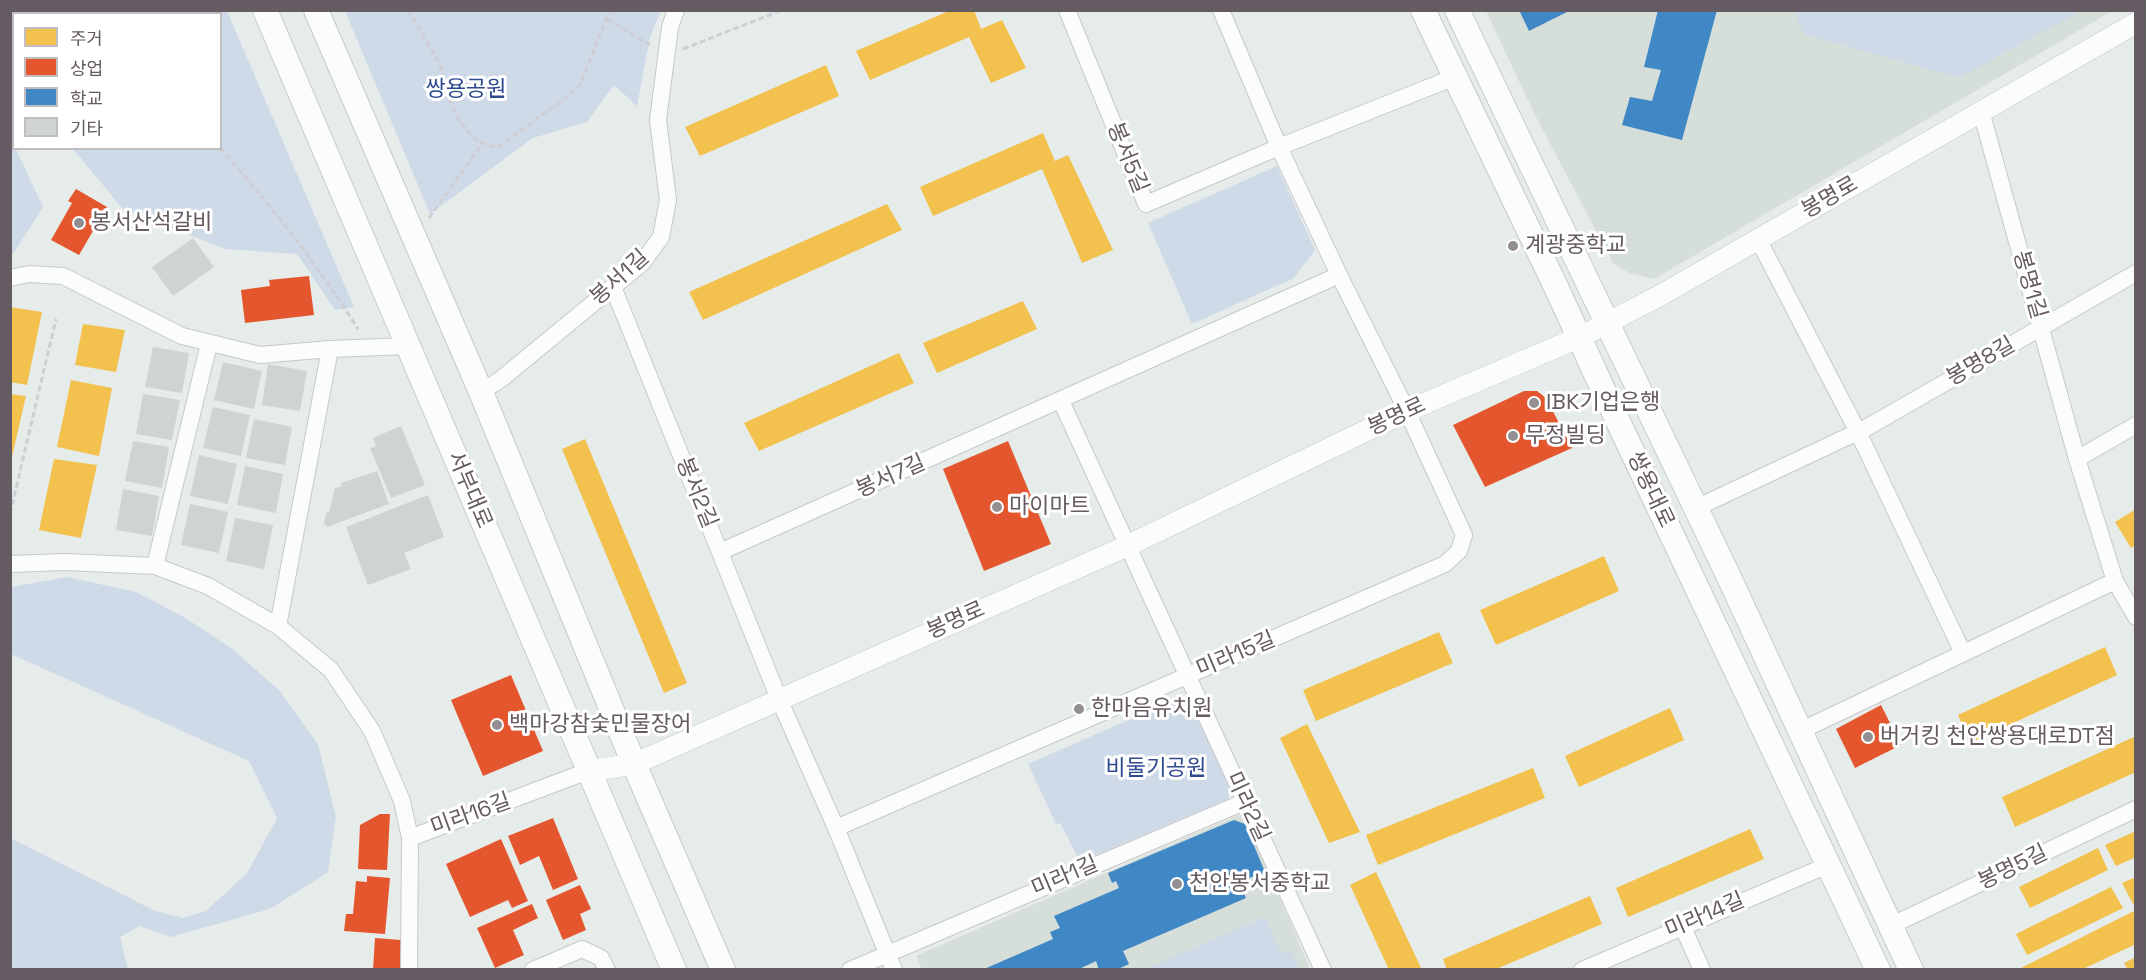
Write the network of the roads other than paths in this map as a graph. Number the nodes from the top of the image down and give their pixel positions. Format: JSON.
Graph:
{"nodes":[{"id":1,"x":265,"y":10,"type":"edge"},
{"id":2,"x":315,"y":10,"type":"edge"},
{"id":3,"x":676,"y":10,"type":"edge"},
{"id":4,"x":1067,"y":10,"type":"edge"},
{"id":5,"x":1221,"y":10,"type":"edge"},
{"id":6,"x":1423,"y":10,"type":"edge"},
{"id":7,"x":1457,"y":10,"type":"edge"},
{"id":8,"x":2136,"y":23,"type":"edge"},
{"id":9,"x":1455,"y":77,"type":"junction"},
{"id":10,"x":1981,"y":111,"type":"junction"},
{"id":11,"x":1278,"y":147,"type":"junction"},
{"id":12,"x":1758,"y":239,"type":"junction"},
{"id":13,"x":2136,"y":273,"type":"edge"},
{"id":14,"x":1339,"y":276,"type":"junction"},
{"id":15,"x":10,"y":278,"type":"edge"},
{"id":16,"x":613,"y":287,"type":"junction"},
{"id":17,"x":1607,"y":324,"type":"junction"},
{"id":18,"x":2041,"y":327,"type":"junction"},
{"id":19,"x":1580,"y":337,"type":"junction"},
{"id":20,"x":209,"y":344,"type":"junction"},
{"id":21,"x":409,"y":346,"type":"junction"},
{"id":22,"x":330,"y":349,"type":"junction"},
{"id":23,"x":481,"y":392,"type":"junction"},
{"id":24,"x":1061,"y":401,"type":"junction"},
{"id":25,"x":1407,"y":411,"type":"junction"},
{"id":26,"x":2136,"y":425,"type":"edge"},
{"id":27,"x":1858,"y":432,"type":"junction"},
{"id":28,"x":2077,"y":459,"type":"junction"},
{"id":29,"x":1696,"y":508,"type":"junction"},
{"id":30,"x":1126,"y":546,"type":"junction"},
{"id":31,"x":720,"y":552,"type":"junction"},
{"id":32,"x":10,"y":564,"type":"edge"},
{"id":33,"x":155,"y":566,"type":"junction"},
{"id":34,"x":2115,"y":581,"type":"junction"},
{"id":35,"x":2136,"y":617,"type":"edge"},
{"id":36,"x":278,"y":626,"type":"junction"},
{"id":37,"x":1963,"y":653,"type":"junction"},
{"id":38,"x":1186,"y":676,"type":"junction"},
{"id":39,"x":779,"y":699,"type":"junction"},
{"id":40,"x":1800,"y":731,"type":"junction"},
{"id":41,"x":634,"y":764,"type":"junction"},
{"id":42,"x":588,"y":771,"type":"junction"},
{"id":43,"x":1244,"y":802,"type":"junction"},
{"id":44,"x":2136,"y":809,"type":"edge"},
{"id":45,"x":837,"y":828,"type":"junction"},
{"id":46,"x":410,"y":838,"type":"junction"},
{"id":47,"x":1828,"y":865,"type":"junction"},
{"id":48,"x":1682,"y":925,"type":"junction"},
{"id":49,"x":1890,"y":926,"type":"junction"},
{"id":50,"x":887,"y":953,"type":"junction"},
{"id":51,"x":409,"y":969,"type":"edge"},
{"id":52,"x":533,"y":969,"type":"edge"},
{"id":53,"x":607,"y":969,"type":"edge"},
{"id":54,"x":674,"y":969,"type":"edge"},
{"id":55,"x":723,"y":969,"type":"edge"},
{"id":56,"x":850,"y":969,"type":"edge"},
{"id":57,"x":894,"y":969,"type":"edge"},
{"id":58,"x":1323,"y":969,"type":"edge"},
{"id":59,"x":1582,"y":969,"type":"edge"},
{"id":60,"x":1702,"y":969,"type":"edge"},
{"id":61,"x":1878,"y":969,"type":"edge"},
{"id":62,"x":1911,"y":969,"type":"edge"}],
"edges":[{"from":1,"to":21,"type":"main road","name":"서부대로"},
{"from":2,"to":23,"type":"main road"},
{"from":3,"to":16,"type":"street","name":"봉서1길"},
{"from":4,"to":11,"type":"street","name":"봉서5길"},
{"from":5,"to":11,"type":"street"},
{"from":6,"to":9,"type":"main road","name":"쌍용대로"},
{"from":7,"to":17,"type":"main road","name":"쌍용대로"},
{"from":8,"to":10,"type":"street","name":"봉명로"},
{"from":9,"to":11,"type":"street","name":"봉서5길"},
{"from":9,"to":19,"type":"main road","name":"쌍용대로"},
{"from":10,"to":12,"type":"street","name":"봉명로"},
{"from":10,"to":18,"type":"street","name":"봉명1길"},
{"from":11,"to":14,"type":"street"},
{"from":12,"to":17,"type":"street","name":"봉명로"},
{"from":12,"to":27,"type":"street"},
{"from":13,"to":18,"type":"street","name":"봉명8길"},
{"from":14,"to":24,"type":"street","name":"봉서7길"},
{"from":14,"to":25,"type":"street"},
{"from":15,"to":20,"type":"street"},
{"from":16,"to":23,"type":"street","name":"봉서1길"},
{"from":16,"to":31,"type":"street","name":"봉서2길"},
{"from":17,"to":19,"type":"street","name":"봉명로"},
{"from":17,"to":29,"type":"main road","name":"쌍용대로"},
{"from":18,"to":27,"type":"street","name":"봉명8길"},
{"from":18,"to":28,"type":"street","name":"봉명1길"},
{"from":19,"to":25,"type":"street","name":"봉명로"},
{"from":19,"to":47,"type":"main road","name":"쌍용대로"},
{"from":20,"to":22,"type":"street"},
{"from":20,"to":33,"type":"street"},
{"from":21,"to":22,"type":"street"},
{"from":21,"to":42,"type":"main road","name":"서부대로"},
{"from":22,"to":36,"type":"street"},
{"from":23,"to":41,"type":"main road"},
{"from":24,"to":30,"type":"street"},
{"from":24,"to":31,"type":"street","name":"봉서7길"},
{"from":25,"to":30,"type":"street","name":"봉명로"},
{"from":25,"to":38,"type":"street","name":"미라15길"},
{"from":26,"to":28,"type":"street"},
{"from":27,"to":29,"type":"street","name":"봉명8길"},
{"from":27,"to":37,"type":"street"},
{"from":28,"to":34,"type":"street","name":"봉명1길"},
{"from":29,"to":40,"type":"main road","name":"쌍용대로"},
{"from":30,"to":38,"type":"street","name":"미라2길"},
{"from":30,"to":39,"type":"street","name":"봉명로"},
{"from":31,"to":39,"type":"street","name":"봉서2길"},
{"from":32,"to":33,"type":"street"},
{"from":33,"to":36,"type":"street"},
{"from":34,"to":35,"type":"street","name":"봉명1길"},
{"from":34,"to":37,"type":"street"},
{"from":36,"to":46,"type":"street"},
{"from":37,"to":40,"type":"street"},
{"from":38,"to":43,"type":"street","name":"미라2길"},
{"from":38,"to":45,"type":"street","name":"미라15길"},
{"from":39,"to":41,"type":"street","name":"봉명로"},
{"from":39,"to":45,"type":"street"},
{"from":40,"to":49,"type":"main road","name":"쌍용대로"},
{"from":41,"to":42,"type":"street","name":"봉명로"},
{"from":41,"to":55,"type":"main road"},
{"from":42,"to":46,"type":"street","name":"미라16길"},
{"from":42,"to":54,"type":"main road","name":"서부대로"},
{"from":43,"to":50,"type":"street","name":"미라1길"},
{"from":43,"to":58,"type":"street","name":"미라2길"},
{"from":44,"to":49,"type":"street","name":"봉명5길"},
{"from":45,"to":50,"type":"street"},
{"from":46,"to":51,"type":"street","name":"미라16길"},
{"from":47,"to":48,"type":"street","name":"미라14길"},
{"from":47,"to":61,"type":"main road","name":"쌍용대로"},
{"from":48,"to":59,"type":"street","name":"미라14길"},
{"from":48,"to":60,"type":"street"},
{"from":49,"to":62,"type":"main road","name":"쌍용대로"},
{"from":50,"to":56,"type":"street","name":"미라1길"},
{"from":50,"to":57,"type":"street"},
{"from":52,"to":53,"type":"street"}]}
